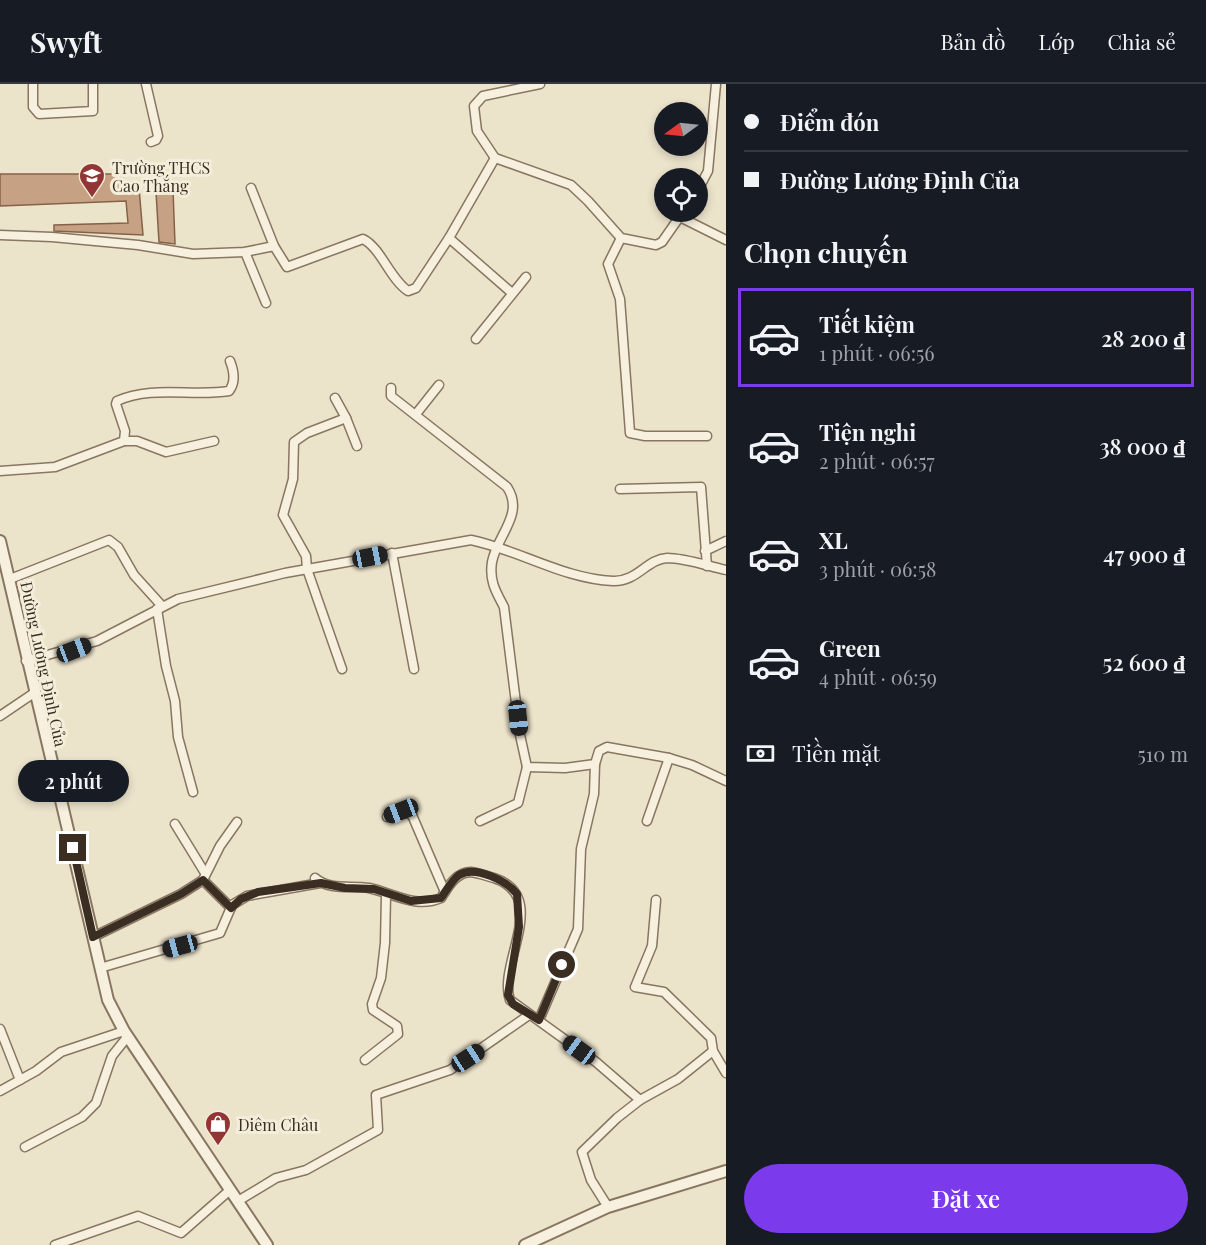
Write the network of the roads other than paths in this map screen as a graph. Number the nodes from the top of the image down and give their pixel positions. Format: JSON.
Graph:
{"nodes":[{"id":1,"x":33,"y":84,"type":"edge"},
{"id":2,"x":93,"y":84,"type":"edge"},
{"id":3,"x":146,"y":84,"type":"edge"},
{"id":4,"x":540,"y":84,"type":"edge"},
{"id":5,"x":716,"y":84,"type":"edge"},
{"id":6,"x":151,"y":142,"type":"dead end"},
{"id":7,"x":495,"y":158,"type":"junction"},
{"id":8,"x":708,"y":171,"type":"edge"},
{"id":9,"x":251,"y":188,"type":"dead end"},
{"id":10,"x":676,"y":222,"type":"edge"},
{"id":11,"x":696,"y":222,"type":"edge"},
{"id":12,"x":0,"y":235,"type":"edge"},
{"id":13,"x":450,"y":238,"type":"junction"},
{"id":14,"x":621,"y":238,"type":"junction"},
{"id":15,"x":726,"y":240,"type":"edge"},
{"id":16,"x":274,"y":246,"type":"junction"},
{"id":17,"x":245,"y":252,"type":"junction"},
{"id":18,"x":526,"y":277,"type":"dead end"},
{"id":19,"x":512,"y":294,"type":"junction"},
{"id":20,"x":266,"y":303,"type":"dead end"},
{"id":21,"x":477,"y":339,"type":"dead end"},
{"id":22,"x":230,"y":361,"type":"dead end"},
{"id":23,"x":439,"y":385,"type":"dead end"},
{"id":24,"x":392,"y":388,"type":"dead end"},
{"id":25,"x":335,"y":398,"type":"dead end"},
{"id":26,"x":416,"y":414,"type":"junction"},
{"id":27,"x":346,"y":418,"type":"junction"},
{"id":28,"x":707,"y":435,"type":"dead end"},
{"id":29,"x":124,"y":441,"type":"junction"},
{"id":30,"x":214,"y":441,"type":"dead end"},
{"id":31,"x":357,"y":446,"type":"dead end"},
{"id":32,"x":0,"y":471,"type":"edge"},
{"id":33,"x":620,"y":489,"type":"dead end"},
{"id":34,"x":0,"y":540,"type":"edge"},
{"id":35,"x":726,"y":541,"type":"edge"},
{"id":36,"x":499,"y":546,"type":"junction"},
{"id":37,"x":705,"y":550,"type":"junction"},
{"id":38,"x":392,"y":553,"type":"junction"},
{"id":39,"x":707,"y":566,"type":"junction"},
{"id":40,"x":308,"y":569,"type":"junction"},
{"id":41,"x":726,"y":570,"type":"edge"},
{"id":42,"x":10,"y":579,"type":"junction"},
{"id":43,"x":160,"y":607,"type":"junction"},
{"id":44,"x":27,"y":661,"type":"junction"},
{"id":45,"x":342,"y":669,"type":"dead end"},
{"id":46,"x":414,"y":669,"type":"dead end"},
{"id":47,"x":34,"y":693,"type":"junction"},
{"id":48,"x":0,"y":716,"type":"edge"},
{"id":49,"x":669,"y":758,"type":"junction"},
{"id":50,"x":595,"y":764,"type":"junction"},
{"id":51,"x":527,"y":767,"type":"junction"},
{"id":52,"x":726,"y":782,"type":"edge"},
{"id":53,"x":193,"y":792,"type":"dead end"},
{"id":54,"x":387,"y":817,"type":"dead end"},
{"id":55,"x":480,"y":821,"type":"dead end"},
{"id":56,"x":647,"y":821,"type":"dead end"},
{"id":57,"x":237,"y":822,"type":"dead end"},
{"id":58,"x":175,"y":824,"type":"dead end"},
{"id":59,"x":204,"y":876,"type":"junction"},
{"id":60,"x":446,"y":892,"type":"junction"},
{"id":61,"x":386,"y":895,"type":"junction"},
{"id":62,"x":656,"y":900,"type":"dead end"},
{"id":63,"x":231,"y":908,"type":"junction"},
{"id":64,"x":93,"y":937,"type":"junction"},
{"id":65,"x":100,"y":968,"type":"junction"},
{"id":66,"x":529,"y":1015,"type":"junction"},
{"id":67,"x":539,"y":1020,"type":"junction"},
{"id":68,"x":0,"y":1029,"type":"edge"},
{"id":69,"x":126,"y":1034,"type":"junction"},
{"id":70,"x":713,"y":1051,"type":"junction"},
{"id":71,"x":365,"y":1060,"type":"dead end"},
{"id":72,"x":726,"y":1073,"type":"edge"},
{"id":73,"x":20,"y":1080,"type":"junction"},
{"id":74,"x":0,"y":1091,"type":"edge"},
{"id":75,"x":640,"y":1100,"type":"junction"},
{"id":76,"x":26,"y":1147,"type":"dead end"},
{"id":77,"x":726,"y":1171,"type":"edge"},
{"id":78,"x":230,"y":1190,"type":"junction"},
{"id":79,"x":238,"y":1201,"type":"junction"},
{"id":80,"x":608,"y":1207,"type":"junction"},
{"id":81,"x":529,"y":1244,"type":"edge"},
{"id":82,"x":55,"y":1245,"type":"edge"},
{"id":83,"x":267,"y":1245,"type":"edge"}],
"edges":[{"from":1,"to":2,"type":"street"},
{"from":3,"to":6,"type":"street"},
{"from":4,"to":7,"type":"street"},
{"from":5,"to":8,"type":"street"},
{"from":7,"to":13,"type":"street"},
{"from":7,"to":14,"type":"street"},
{"from":9,"to":16,"type":"street"},
{"from":10,"to":14,"type":"street"},
{"from":11,"to":15,"type":"street"},
{"from":12,"to":17,"type":"street"},
{"from":13,"to":16,"type":"street"},
{"from":13,"to":19,"type":"street"},
{"from":14,"to":28,"type":"street"},
{"from":16,"to":17,"type":"street"},
{"from":17,"to":20,"type":"street"},
{"from":18,"to":19,"type":"street"},
{"from":19,"to":21,"type":"street"},
{"from":22,"to":29,"type":"street"},
{"from":23,"to":26,"type":"street"},
{"from":24,"to":26,"type":"street"},
{"from":25,"to":27,"type":"street"},
{"from":26,"to":36,"type":"street"},
{"from":27,"to":31,"type":"street"},
{"from":27,"to":40,"type":"street"},
{"from":29,"to":30,"type":"street"},
{"from":29,"to":32,"type":"street"},
{"from":33,"to":37,"type":"street"},
{"from":34,"to":42,"type":"street","name":"Đường Lương Định Của"},
{"from":35,"to":37,"type":"street"},
{"from":36,"to":38,"type":"street"},
{"from":36,"to":39,"type":"street"},
{"from":36,"to":51,"type":"street"},
{"from":37,"to":39,"type":"street"},
{"from":38,"to":40,"type":"street"},
{"from":38,"to":46,"type":"street"},
{"from":39,"to":41,"type":"street"},
{"from":40,"to":43,"type":"street"},
{"from":40,"to":45,"type":"street"},
{"from":42,"to":43,"type":"street"},
{"from":42,"to":44,"type":"street","name":"Đường Lương Định Của"},
{"from":43,"to":44,"type":"street"},
{"from":43,"to":53,"type":"street"},
{"from":44,"to":47,"type":"street","name":"Đường Lương Định Của"},
{"from":47,"to":48,"type":"street"},
{"from":47,"to":64,"type":"street","name":"Đường Lương Định Của"},
{"from":49,"to":50,"type":"street"},
{"from":49,"to":52,"type":"street"},
{"from":49,"to":56,"type":"street"},
{"from":50,"to":51,"type":"street"},
{"from":50,"to":67,"type":"street"},
{"from":51,"to":55,"type":"street"},
{"from":54,"to":60,"type":"street"},
{"from":57,"to":59,"type":"street"},
{"from":58,"to":59,"type":"street"},
{"from":59,"to":63,"type":"street"},
{"from":59,"to":64,"type":"street"},
{"from":60,"to":61,"type":"street"},
{"from":60,"to":66,"type":"street"},
{"from":61,"to":63,"type":"street"},
{"from":61,"to":71,"type":"street"},
{"from":62,"to":70,"type":"street"},
{"from":63,"to":65,"type":"street"},
{"from":64,"to":65,"type":"street","name":"Đường Lương Định Của"},
{"from":65,"to":69,"type":"street","name":"Đường Lương Định Của"},
{"from":66,"to":67,"type":"street"},
{"from":66,"to":79,"type":"street"},
{"from":67,"to":75,"type":"street"},
{"from":68,"to":73,"type":"street"},
{"from":69,"to":73,"type":"street"},
{"from":69,"to":76,"type":"street"},
{"from":69,"to":78,"type":"street","name":"Đường Lương Định Của"},
{"from":70,"to":72,"type":"street"},
{"from":70,"to":75,"type":"street"},
{"from":73,"to":74,"type":"street"},
{"from":75,"to":80,"type":"street"},
{"from":77,"to":80,"type":"street"},
{"from":78,"to":79,"type":"street","name":"Đường Lương Định Của"},
{"from":78,"to":82,"type":"street"},
{"from":79,"to":83,"type":"street","name":"Đường Lương Định Của"},
{"from":80,"to":81,"type":"street"}]}
